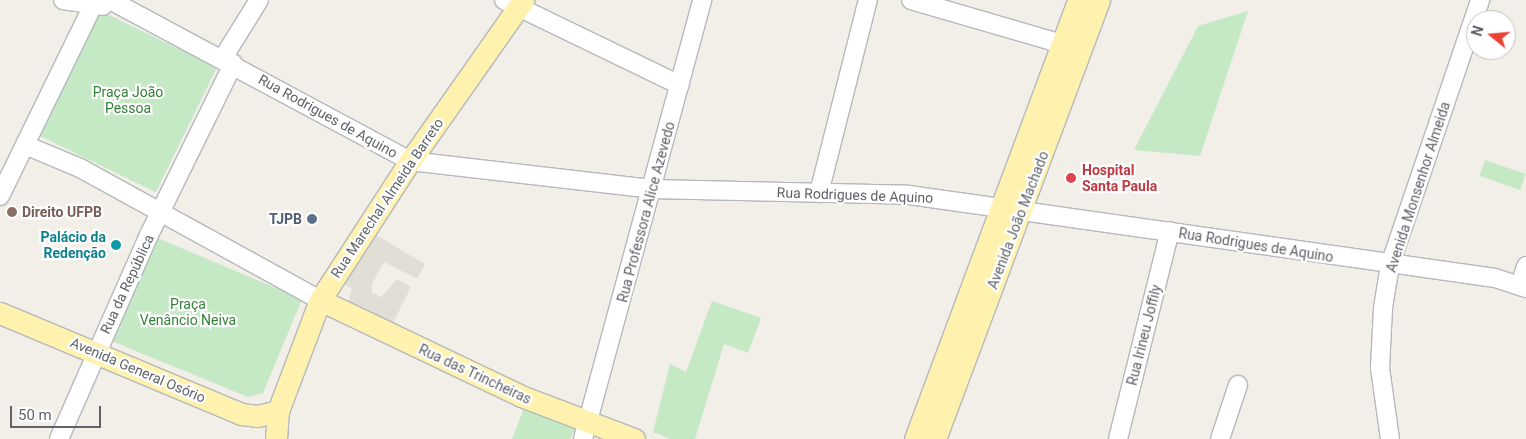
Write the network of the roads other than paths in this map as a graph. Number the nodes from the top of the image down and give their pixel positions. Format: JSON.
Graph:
{"nodes":[{"id":1,"x":63,"y":0,"type":"edge"},
{"id":2,"x":259,"y":0,"type":"edge"},
{"id":3,"x":702,"y":0,"type":"edge"},
{"id":4,"x":868,"y":0,"type":"edge"},
{"id":5,"x":911,"y":0,"type":"edge"},
{"id":6,"x":1078,"y":0,"type":"edge"},
{"id":7,"x":1099,"y":0,"type":"edge"},
{"id":8,"x":1480,"y":0,"type":"edge"},
{"id":9,"x":515,"y":2,"type":"edge"},
{"id":10,"x":115,"y":3,"type":"edge"},
{"id":11,"x":92,"y":7,"type":"junction"},
{"id":12,"x":1062,"y":44,"type":"junction"},
{"id":13,"x":228,"y":61,"type":"junction"},
{"id":14,"x":680,"y":85,"type":"junction"},
{"id":15,"x":25,"y":145,"type":"junction"},
{"id":16,"x":410,"y":161,"type":"junction"},
{"id":17,"x":651,"y":189,"type":"junction"},
{"id":18,"x":819,"y":192,"type":"junction"},
{"id":19,"x":0,"y":196,"type":"edge"},
{"id":20,"x":1013,"y":208,"type":"junction"},
{"id":21,"x":162,"y":212,"type":"junction"},
{"id":22,"x":1170,"y":231,"type":"junction"},
{"id":23,"x":1390,"y":265,"type":"junction"},
{"id":24,"x":1526,"y":266,"type":"edge"},
{"id":25,"x":1523,"y":286,"type":"edge"},
{"id":26,"x":320,"y":300,"type":"junction"},
{"id":27,"x":0,"y":313,"type":"edge"},
{"id":28,"x":96,"y":352,"type":"junction"},
{"id":29,"x":1238,"y":385,"type":"dead end"},
{"id":30,"x":278,"y":411,"type":"junction"},
{"id":31,"x":587,"y":431,"type":"edge"},
{"id":32,"x":59,"y":439,"type":"edge"},
{"id":33,"x":276,"y":439,"type":"edge"},
{"id":34,"x":634,"y":439,"type":"edge"},
{"id":35,"x":915,"y":439,"type":"edge"},
{"id":36,"x":935,"y":439,"type":"edge"},
{"id":37,"x":1118,"y":439,"type":"edge"},
{"id":38,"x":1220,"y":439,"type":"edge"},
{"id":39,"x":1390,"y":439,"type":"edge"}],
"edges":[{"from":1,"to":11,"type":"street"},
{"from":2,"to":13,"type":"street"},
{"from":3,"to":14,"type":"street","name":"Rua Professora Alice Azevedo"},
{"from":4,"to":18,"type":"street"},
{"from":5,"to":12,"type":"street"},
{"from":6,"to":12,"type":"main road","name":"Avenida João Machado"},
{"from":7,"to":20,"type":"main road","name":"Avenida João Machado"},
{"from":8,"to":23,"type":"street","name":"Avenida Monsenhor Almeida"},
{"from":9,"to":14,"type":"street"},
{"from":9,"to":16,"type":"main road","name":"Rua Marechal Almeida Barreto"},
{"from":10,"to":11,"type":"street"},
{"from":10,"to":13,"type":"street"},
{"from":11,"to":15,"type":"street"},
{"from":12,"to":20,"type":"main road","name":"Avenida João Machado"},
{"from":13,"to":16,"type":"street","name":"Rua Rodrigues de Aquino"},
{"from":13,"to":21,"type":"street"},
{"from":14,"to":17,"type":"street","name":"Rua Professora Alice Azevedo"},
{"from":15,"to":19,"type":"street"},
{"from":15,"to":21,"type":"street"},
{"from":16,"to":17,"type":"street","name":"Rua Rodrigues de Aquino"},
{"from":16,"to":26,"type":"main road","name":"Rua Marechal Almeida Barreto"},
{"from":17,"to":18,"type":"street","name":"Rua Rodrigues de Aquino"},
{"from":17,"to":31,"type":"street","name":"Rua Professora Alice Azevedo"},
{"from":18,"to":20,"type":"street","name":"Rua Rodrigues de Aquino"},
{"from":20,"to":22,"type":"street","name":"Rua Rodrigues de Aquino"},
{"from":20,"to":35,"type":"main road","name":"Avenida João Machado"},
{"from":20,"to":36,"type":"main road","name":"Avenida João Machado"},
{"from":21,"to":26,"type":"street"},
{"from":21,"to":28,"type":"street","name":"Rua da República"},
{"from":22,"to":23,"type":"street","name":"Rua Rodrigues de Aquino"},
{"from":22,"to":37,"type":"street","name":"Rua Irineu Joffily"},
{"from":23,"to":25,"type":"street","name":"Rua Rodrigues de Aquino"},
{"from":23,"to":39,"type":"street","name":"Avenida Monsenhor Almeida"},
{"from":24,"to":25,"type":"street"},
{"from":26,"to":30,"type":"main road","name":"Rua Marechal Almeida Barreto"},
{"from":26,"to":31,"type":"main road","name":"Rua das Trincheiras"},
{"from":27,"to":28,"type":"main road","name":"Avenida General Osório"},
{"from":28,"to":30,"type":"main road","name":"Avenida General Osório"},
{"from":28,"to":32,"type":"street","name":"Rua da República"},
{"from":29,"to":38,"type":"street"},
{"from":30,"to":33,"type":"main road","name":"Rua Marechal Almeida Barreto"},
{"from":31,"to":34,"type":"main road","name":"Rua das Trincheiras"}]}
